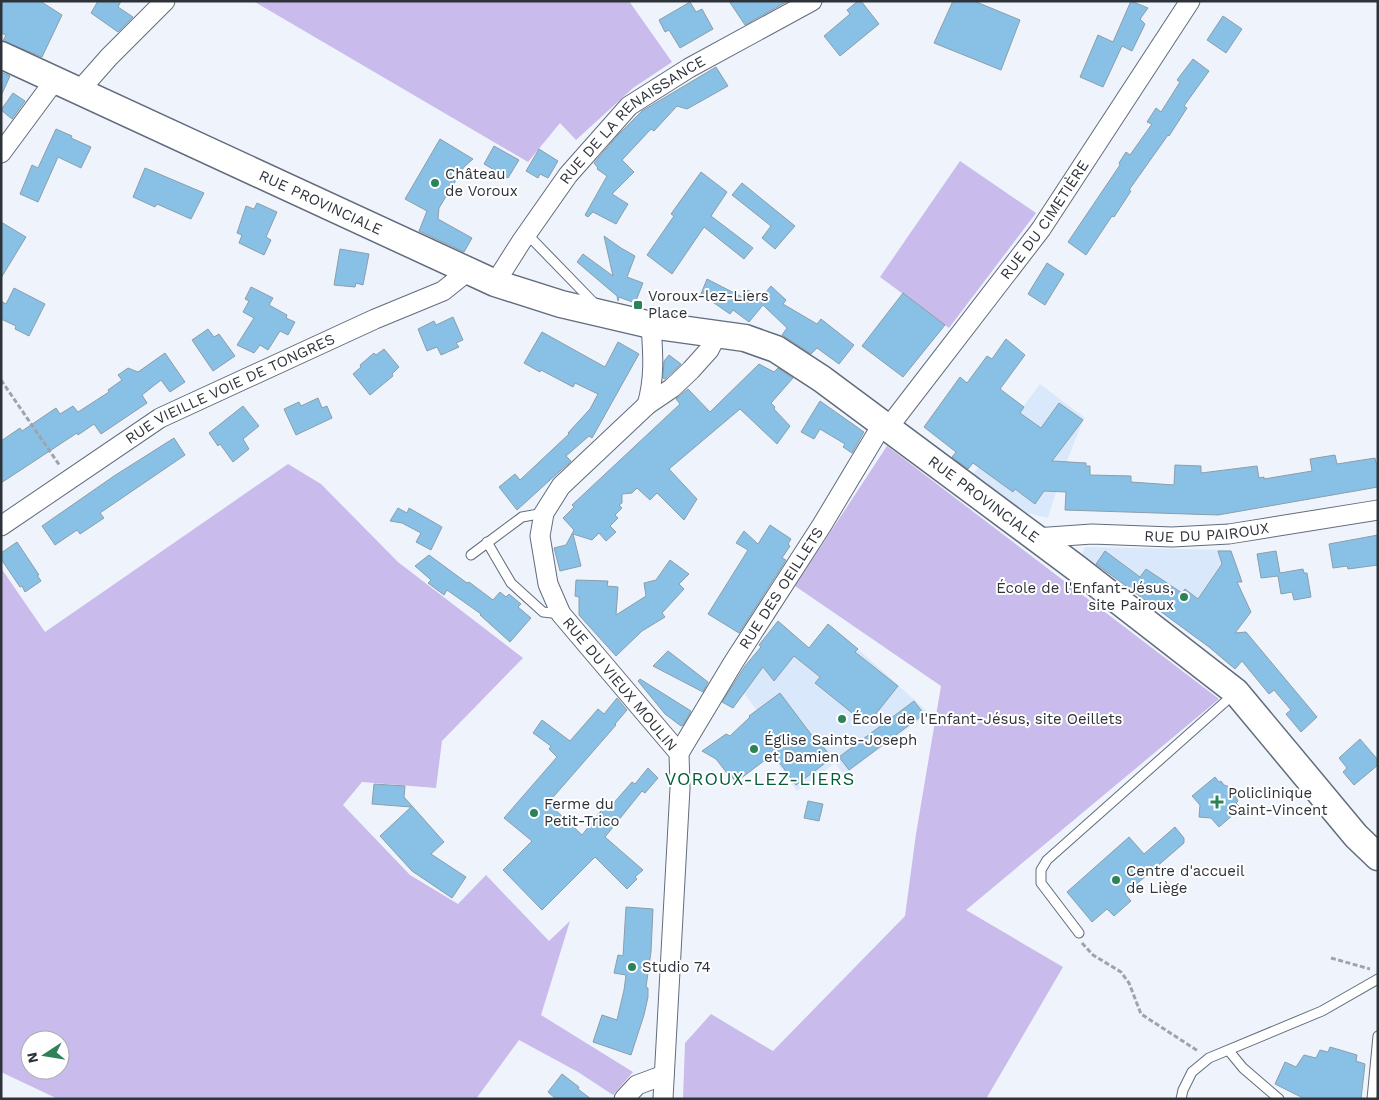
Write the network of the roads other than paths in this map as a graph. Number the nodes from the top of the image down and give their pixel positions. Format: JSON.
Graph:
{"nodes":[{"id":1,"x":165,"y":1,"type":"edge"},
{"id":2,"x":812,"y":1,"type":"edge"},
{"id":3,"x":1190,"y":1,"type":"edge"},
{"id":4,"x":1,"y":55,"type":"edge"},
{"id":5,"x":55,"y":80,"type":"junction"},
{"id":6,"x":79,"y":92,"type":"junction"},
{"id":7,"x":1,"y":153,"type":"edge"},
{"id":8,"x":527,"y":234,"type":"junction"},
{"id":9,"x":468,"y":271,"type":"junction"},
{"id":10,"x":495,"y":283,"type":"junction"},
{"id":11,"x":606,"y":315,"type":"junction"},
{"id":12,"x":651,"y":326,"type":"junction"},
{"id":13,"x":717,"y":334,"type":"junction"},
{"id":14,"x":647,"y":405,"type":"junction"},
{"id":15,"x":885,"y":427,"type":"junction"},
{"id":16,"x":1378,"y":510,"type":"edge"},
{"id":17,"x":544,"y":513,"type":"junction"},
{"id":18,"x":1,"y":526,"type":"edge"},
{"id":19,"x":1035,"y":538,"type":"junction"},
{"id":20,"x":487,"y":542,"type":"junction"},
{"id":21,"x":471,"y":555,"type":"dead end"},
{"id":22,"x":561,"y":614,"type":"junction"},
{"id":23,"x":1236,"y":692,"type":"junction"},
{"id":24,"x":679,"y":753,"type":"junction"},
{"id":25,"x":1378,"y":856,"type":"edge"},
{"id":26,"x":1079,"y":933,"type":"road end"},
{"id":27,"x":1378,"y":979,"type":"edge"},
{"id":28,"x":1378,"y":1036,"type":"edge"},
{"id":29,"x":1229,"y":1051,"type":"junction"},
{"id":30,"x":664,"y":1074,"type":"junction"},
{"id":31,"x":624,"y":1099,"type":"edge"},
{"id":32,"x":663,"y":1099,"type":"edge"},
{"id":33,"x":1181,"y":1099,"type":"edge"},
{"id":34,"x":1279,"y":1099,"type":"edge"},
{"id":35,"x":1372,"y":1099,"type":"edge"}],
"edges":[{"from":1,"to":6,"type":"street"},
{"from":2,"to":8,"type":"street","name":"RUE DE LA RENAISSANCE"},
{"from":3,"to":15,"type":"street","name":"RUE DU CIMETIÈRE"},
{"from":4,"to":5,"type":"main road","name":"RUE PROVINCIALE"},
{"from":5,"to":6,"type":"main road","name":"RUE PROVINCIALE"},
{"from":5,"to":7,"type":"street"},
{"from":6,"to":9,"type":"main road","name":"RUE PROVINCIALE"},
{"from":8,"to":10,"type":"street","name":"RUE DE LA RENAISSANCE"},
{"from":8,"to":11,"type":"lane"},
{"from":9,"to":10,"type":"main road","name":"RUE PROVINCIALE"},
{"from":9,"to":18,"type":"street","name":"RUE VIEILLE VOIE DE TONGRES"},
{"from":10,"to":11,"type":"main road","name":"RUE PROVINCIALE"},
{"from":11,"to":12,"type":"main road","name":"RUE PROVINCIALE"},
{"from":12,"to":13,"type":"main road","name":"RUE PROVINCIALE"},
{"from":12,"to":14,"type":"street"},
{"from":13,"to":14,"type":"street","name":"RUE DU VIEUX MOULIN"},
{"from":13,"to":15,"type":"main road","name":"RUE PROVINCIALE"},
{"from":14,"to":17,"type":"street","name":"RUE DU VIEUX MOULIN"},
{"from":15,"to":19,"type":"main road","name":"RUE PROVINCIALE"},
{"from":15,"to":24,"type":"street","name":"RUE DES OEILLETS"},
{"from":16,"to":19,"type":"street","name":"RUE DU PAIROUX"},
{"from":17,"to":20,"type":"lane"},
{"from":17,"to":22,"type":"street","name":"RUE DU VIEUX MOULIN"},
{"from":19,"to":23,"type":"main road","name":"RUE PROVINCIALE"},
{"from":20,"to":21,"type":"lane"},
{"from":20,"to":22,"type":"lane"},
{"from":22,"to":24,"type":"street","name":"RUE DU VIEUX MOULIN"},
{"from":23,"to":25,"type":"main road","name":"RUE PROVINCIALE"},
{"from":23,"to":26,"type":"lane"},
{"from":24,"to":30,"type":"street","name":"RUE DU VIEUX MOULIN"},
{"from":27,"to":29,"type":"lane"},
{"from":28,"to":35,"type":"lane"},
{"from":29,"to":33,"type":"lane"},
{"from":29,"to":34,"type":"lane"},
{"from":30,"to":31,"type":"street"},
{"from":30,"to":32,"type":"street","name":"RUE DU VIEUX MOULIN"}]}
